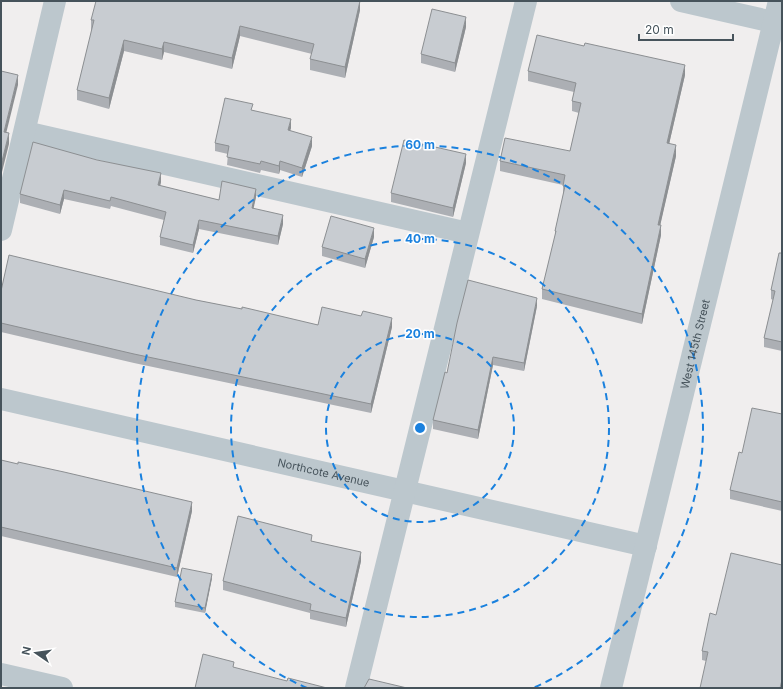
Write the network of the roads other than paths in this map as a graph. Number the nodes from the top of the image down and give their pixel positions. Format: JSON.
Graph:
{"nodes":[{"id":1,"x":55,"y":1,"type":"edge"},
{"id":2,"x":526,"y":1,"type":"edge"},
{"id":3,"x":681,"y":1,"type":"edge"},
{"id":4,"x":779,"y":1,"type":"edge"},
{"id":5,"x":778,"y":23,"type":"edge"},
{"id":6,"x":25,"y":132,"type":"junction"},
{"id":7,"x":1,"y":230,"type":"edge"},
{"id":8,"x":468,"y":234,"type":"junction"},
{"id":9,"x":1,"y":399,"type":"edge"},
{"id":10,"x":404,"y":491,"type":"junction"},
{"id":11,"x":646,"y":546,"type":"junction"},
{"id":12,"x":1,"y":674,"type":"edge"},
{"id":13,"x":62,"y":688,"type":"edge"},
{"id":14,"x":356,"y":688,"type":"edge"},
{"id":15,"x":611,"y":688,"type":"edge"}],
"edges":[{"from":1,"to":6,"type":"street"},
{"from":2,"to":8,"type":"street"},
{"from":3,"to":5,"type":"street"},
{"from":4,"to":5,"type":"street","name":"West 145th Street"},
{"from":5,"to":11,"type":"street","name":"West 145th Street"},
{"from":6,"to":7,"type":"street"},
{"from":6,"to":8,"type":"street"},
{"from":8,"to":10,"type":"street"},
{"from":9,"to":10,"type":"street","name":"Northcote Avenue"},
{"from":10,"to":11,"type":"street","name":"Northcote Avenue"},
{"from":10,"to":14,"type":"street"},
{"from":11,"to":15,"type":"street","name":"West 145th Street"},
{"from":12,"to":13,"type":"street"}]}
